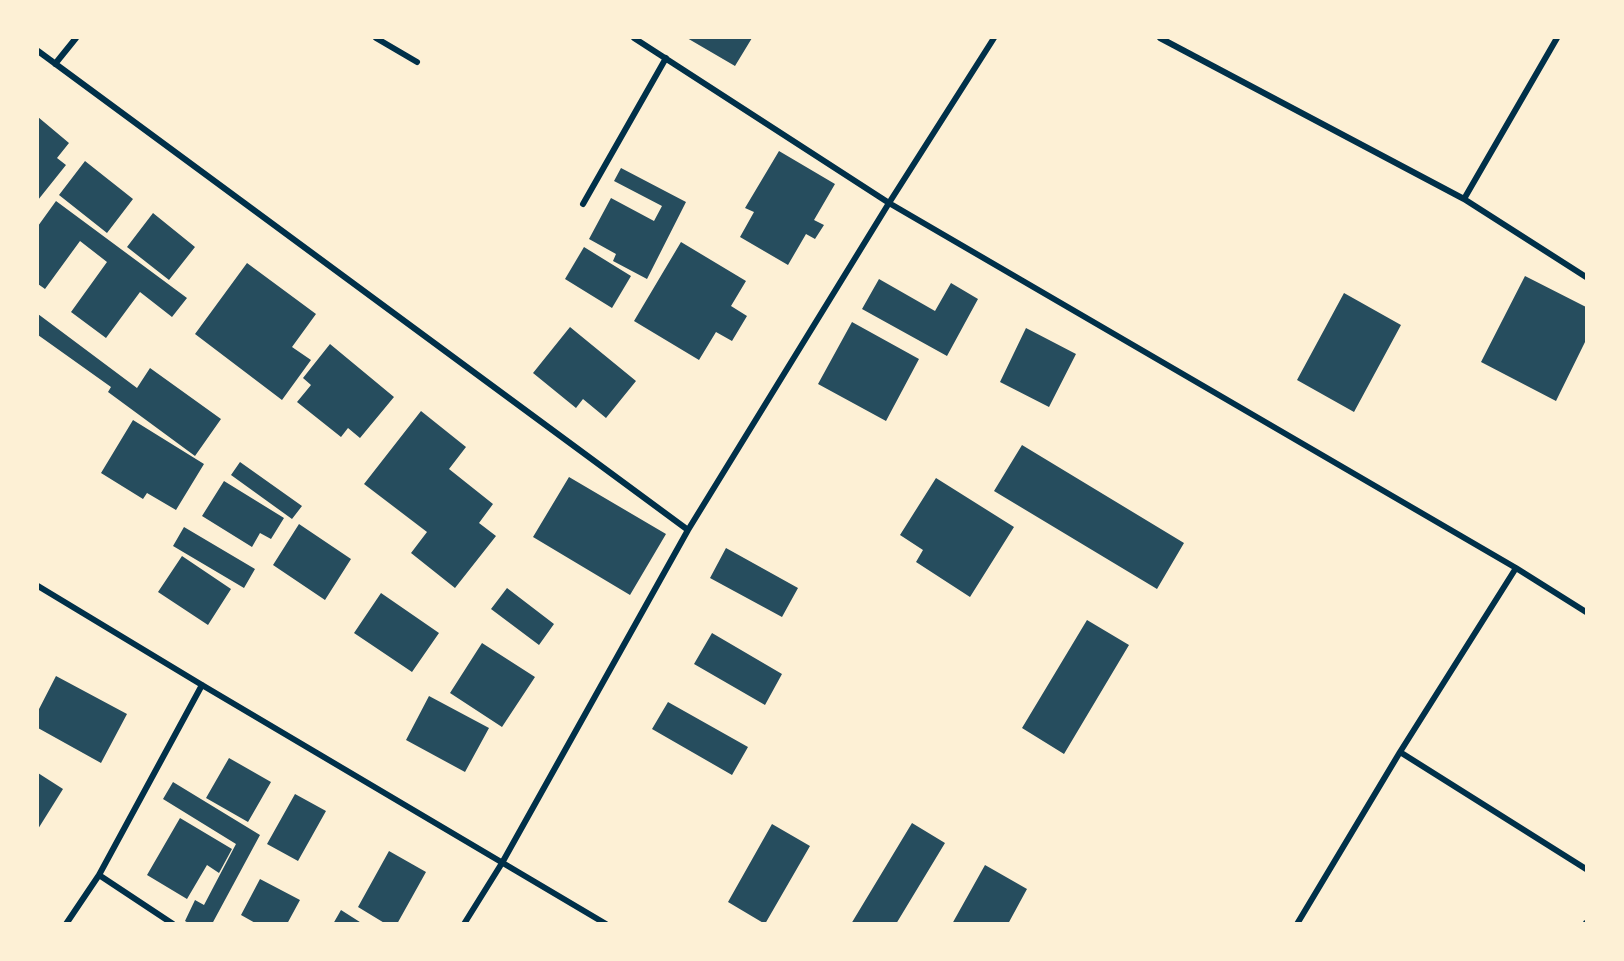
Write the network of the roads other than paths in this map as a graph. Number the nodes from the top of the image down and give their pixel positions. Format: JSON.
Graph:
{"nodes":[{"id":1,"x":76,"y":38,"type":"edge"},
{"id":2,"x":376,"y":38,"type":"edge"},
{"id":3,"x":638,"y":38,"type":"edge"},
{"id":4,"x":993,"y":38,"type":"edge"},
{"id":5,"x":1160,"y":38,"type":"edge"},
{"id":6,"x":1557,"y":38,"type":"edge"},
{"id":7,"x":38,"y":51,"type":"edge"},
{"id":8,"x":666,"y":58,"type":"junction"},
{"id":9,"x":417,"y":62,"type":"dead end"},
{"id":10,"x":55,"y":64,"type":"junction"},
{"id":11,"x":1464,"y":199,"type":"junction"},
{"id":12,"x":889,"y":203,"type":"junction"},
{"id":13,"x":583,"y":204,"type":"dead end"},
{"id":14,"x":1587,"y":277,"type":"edge"},
{"id":15,"x":688,"y":530,"type":"junction"},
{"id":16,"x":1515,"y":567,"type":"junction"},
{"id":17,"x":38,"y":586,"type":"edge"},
{"id":18,"x":1587,"y":612,"type":"edge"},
{"id":19,"x":202,"y":685,"type":"junction"},
{"id":20,"x":1400,"y":753,"type":"junction"},
{"id":21,"x":501,"y":863,"type":"junction"},
{"id":22,"x":1587,"y":869,"type":"edge"},
{"id":23,"x":99,"y":875,"type":"junction"},
{"id":24,"x":66,"y":924,"type":"edge"},
{"id":25,"x":173,"y":924,"type":"edge"},
{"id":26,"x":464,"y":924,"type":"edge"},
{"id":27,"x":606,"y":924,"type":"edge"},
{"id":28,"x":1297,"y":924,"type":"edge"}],
"edges":[{"from":1,"to":10,"type":"street"},
{"from":2,"to":9,"type":"street"},
{"from":3,"to":8,"type":"street"},
{"from":4,"to":12,"type":"street"},
{"from":5,"to":11,"type":"street"},
{"from":6,"to":11,"type":"street"},
{"from":7,"to":10,"type":"street"},
{"from":8,"to":12,"type":"street"},
{"from":8,"to":13,"type":"street"},
{"from":10,"to":15,"type":"street"},
{"from":11,"to":14,"type":"street"},
{"from":12,"to":15,"type":"street"},
{"from":12,"to":16,"type":"street"},
{"from":15,"to":21,"type":"street"},
{"from":16,"to":18,"type":"street"},
{"from":16,"to":20,"type":"street"},
{"from":17,"to":19,"type":"street"},
{"from":19,"to":21,"type":"street"},
{"from":19,"to":23,"type":"street"},
{"from":20,"to":22,"type":"street"},
{"from":20,"to":28,"type":"street"},
{"from":21,"to":26,"type":"street"},
{"from":21,"to":27,"type":"street"},
{"from":23,"to":24,"type":"street"},
{"from":23,"to":25,"type":"street"}]}
